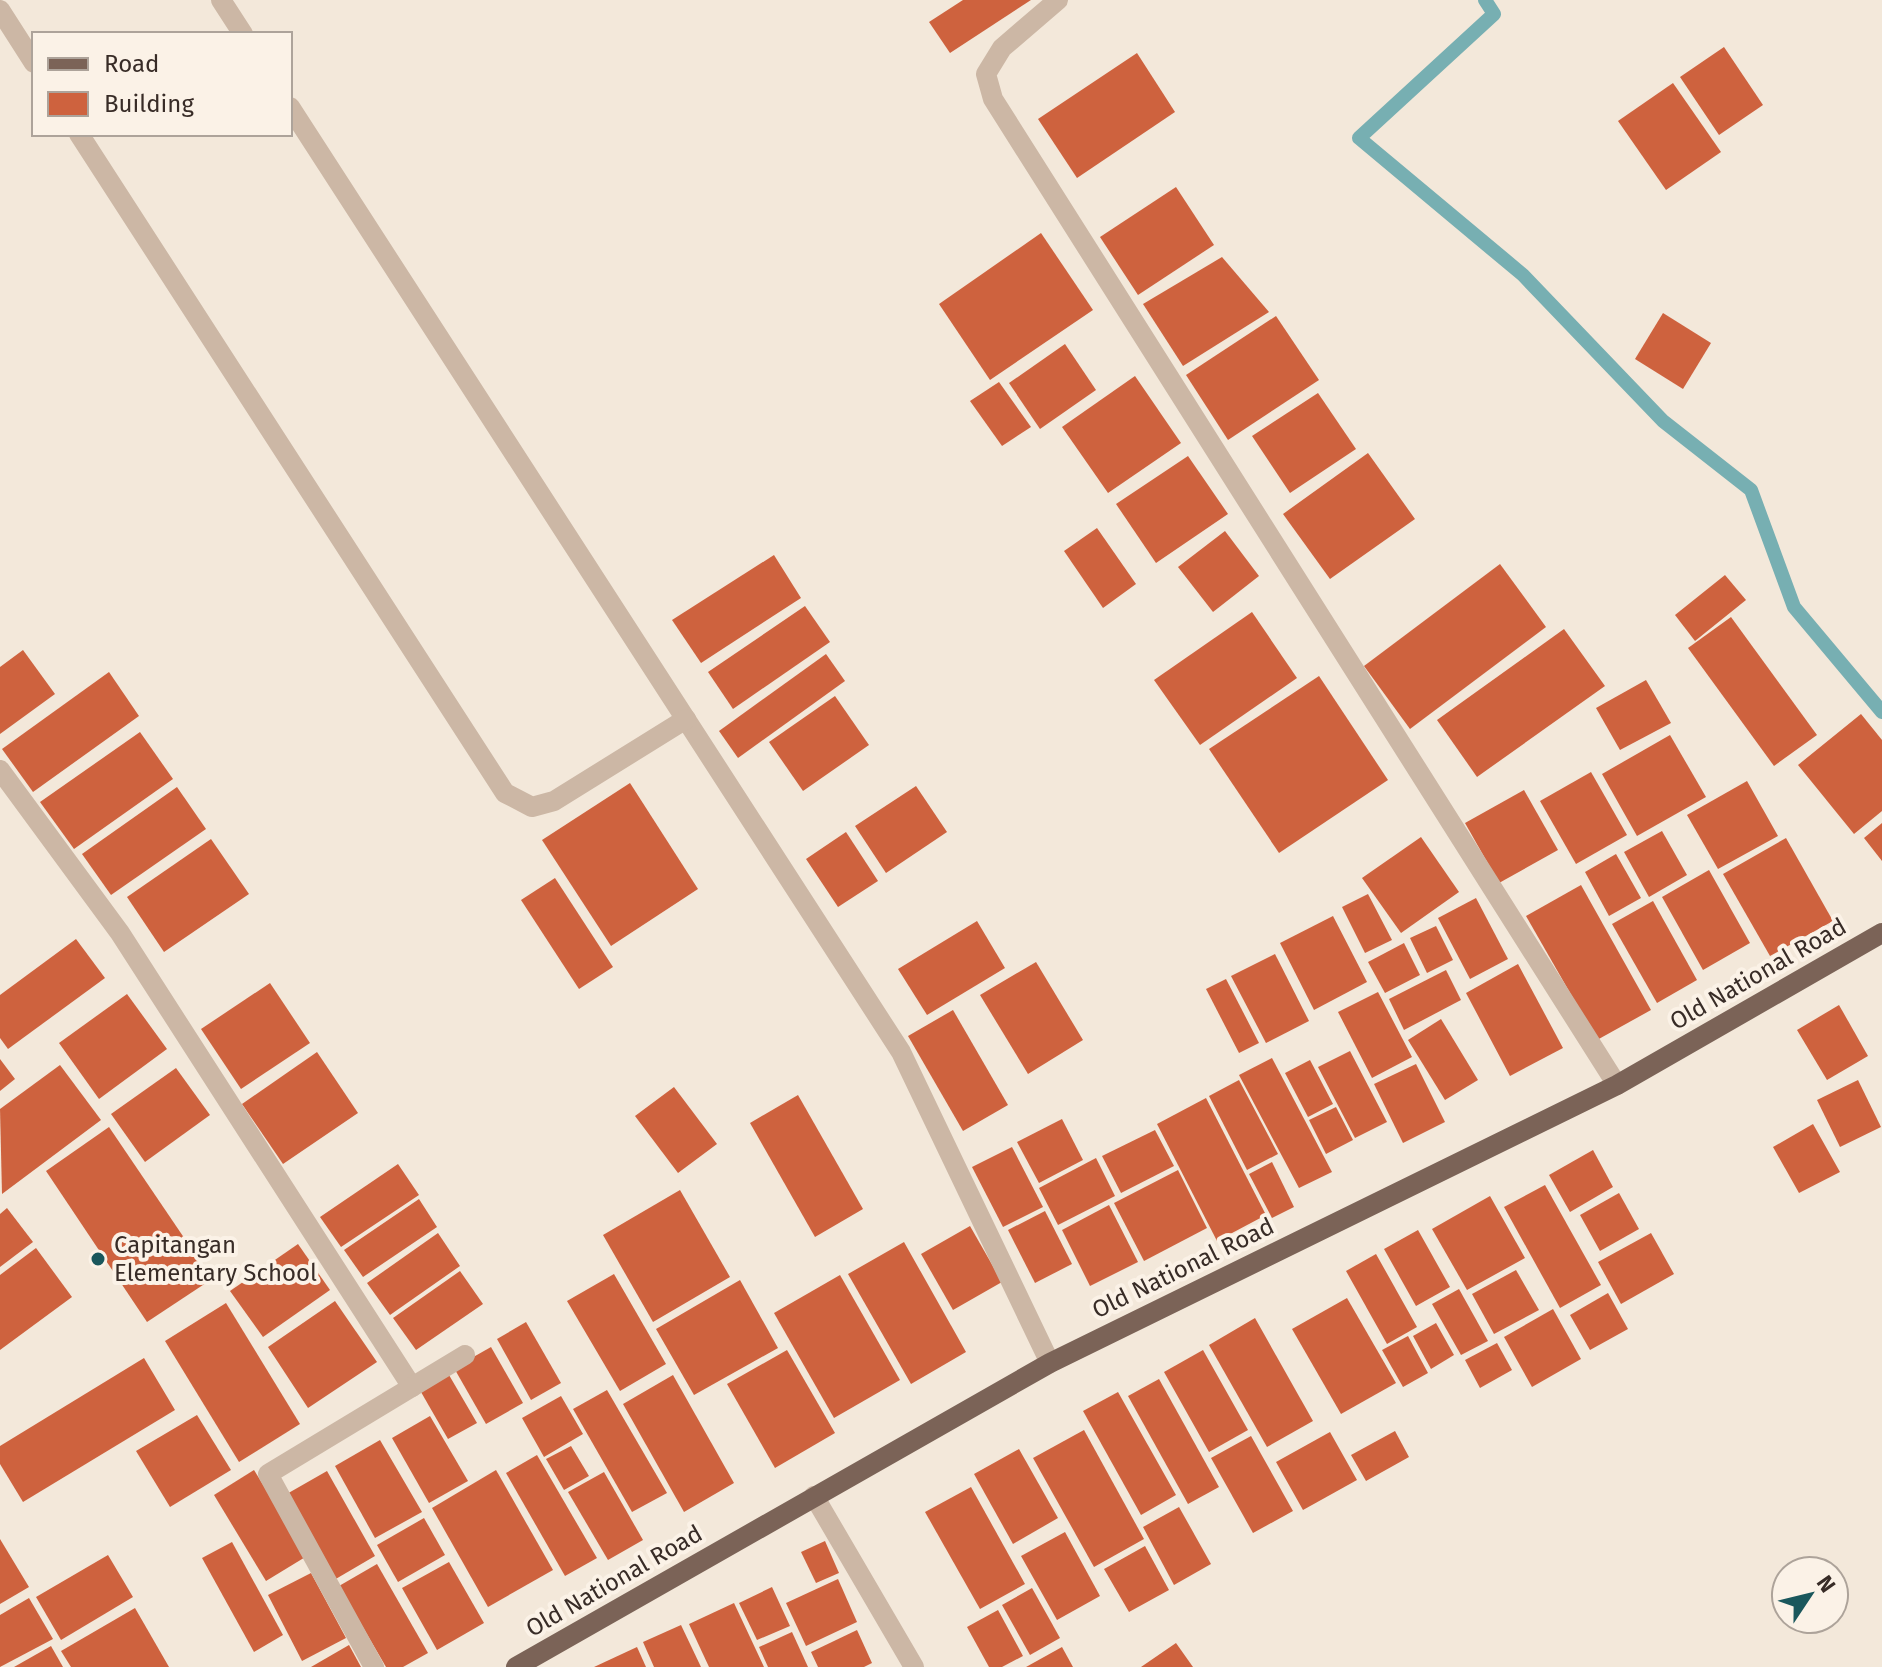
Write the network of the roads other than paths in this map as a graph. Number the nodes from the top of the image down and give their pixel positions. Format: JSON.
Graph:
{"nodes":[{"id":1,"x":221,"y":0,"type":"edge"},
{"id":2,"x":1058,"y":0,"type":"edge"},
{"id":3,"x":0,"y":10,"type":"edge"},
{"id":4,"x":242,"y":32,"type":"edge"},
{"id":5,"x":32,"y":60,"type":"edge"},
{"id":6,"x":292,"y":110,"type":"edge"},
{"id":7,"x":80,"y":136,"type":"edge"},
{"id":8,"x":686,"y":719,"type":"junction"},
{"id":9,"x":0,"y":770,"type":"edge"},
{"id":10,"x":1882,"y":933,"type":"edge"},
{"id":11,"x":1617,"y":1085,"type":"junction"},
{"id":12,"x":465,"y":1355,"type":"dead end"},
{"id":13,"x":1050,"y":1363,"type":"junction"},
{"id":14,"x":412,"y":1387,"type":"junction"},
{"id":15,"x":814,"y":1496,"type":"junction"},
{"id":16,"x":374,"y":1667,"type":"edge"},
{"id":17,"x":516,"y":1667,"type":"edge"},
{"id":18,"x":914,"y":1667,"type":"edge"}],
"edges":[{"from":1,"to":4,"type":"street"},
{"from":2,"to":11,"type":"street"},
{"from":3,"to":5,"type":"street"},
{"from":6,"to":8,"type":"street"},
{"from":7,"to":8,"type":"street"},
{"from":8,"to":13,"type":"street"},
{"from":9,"to":14,"type":"street"},
{"from":10,"to":11,"type":"main road","name":"Old National Road"},
{"from":11,"to":13,"type":"main road","name":"Old National Road"},
{"from":12,"to":14,"type":"street"},
{"from":13,"to":15,"type":"main road","name":"Old National Road"},
{"from":14,"to":16,"type":"street"},
{"from":15,"to":17,"type":"main road","name":"Old National Road"},
{"from":15,"to":18,"type":"street"}]}
